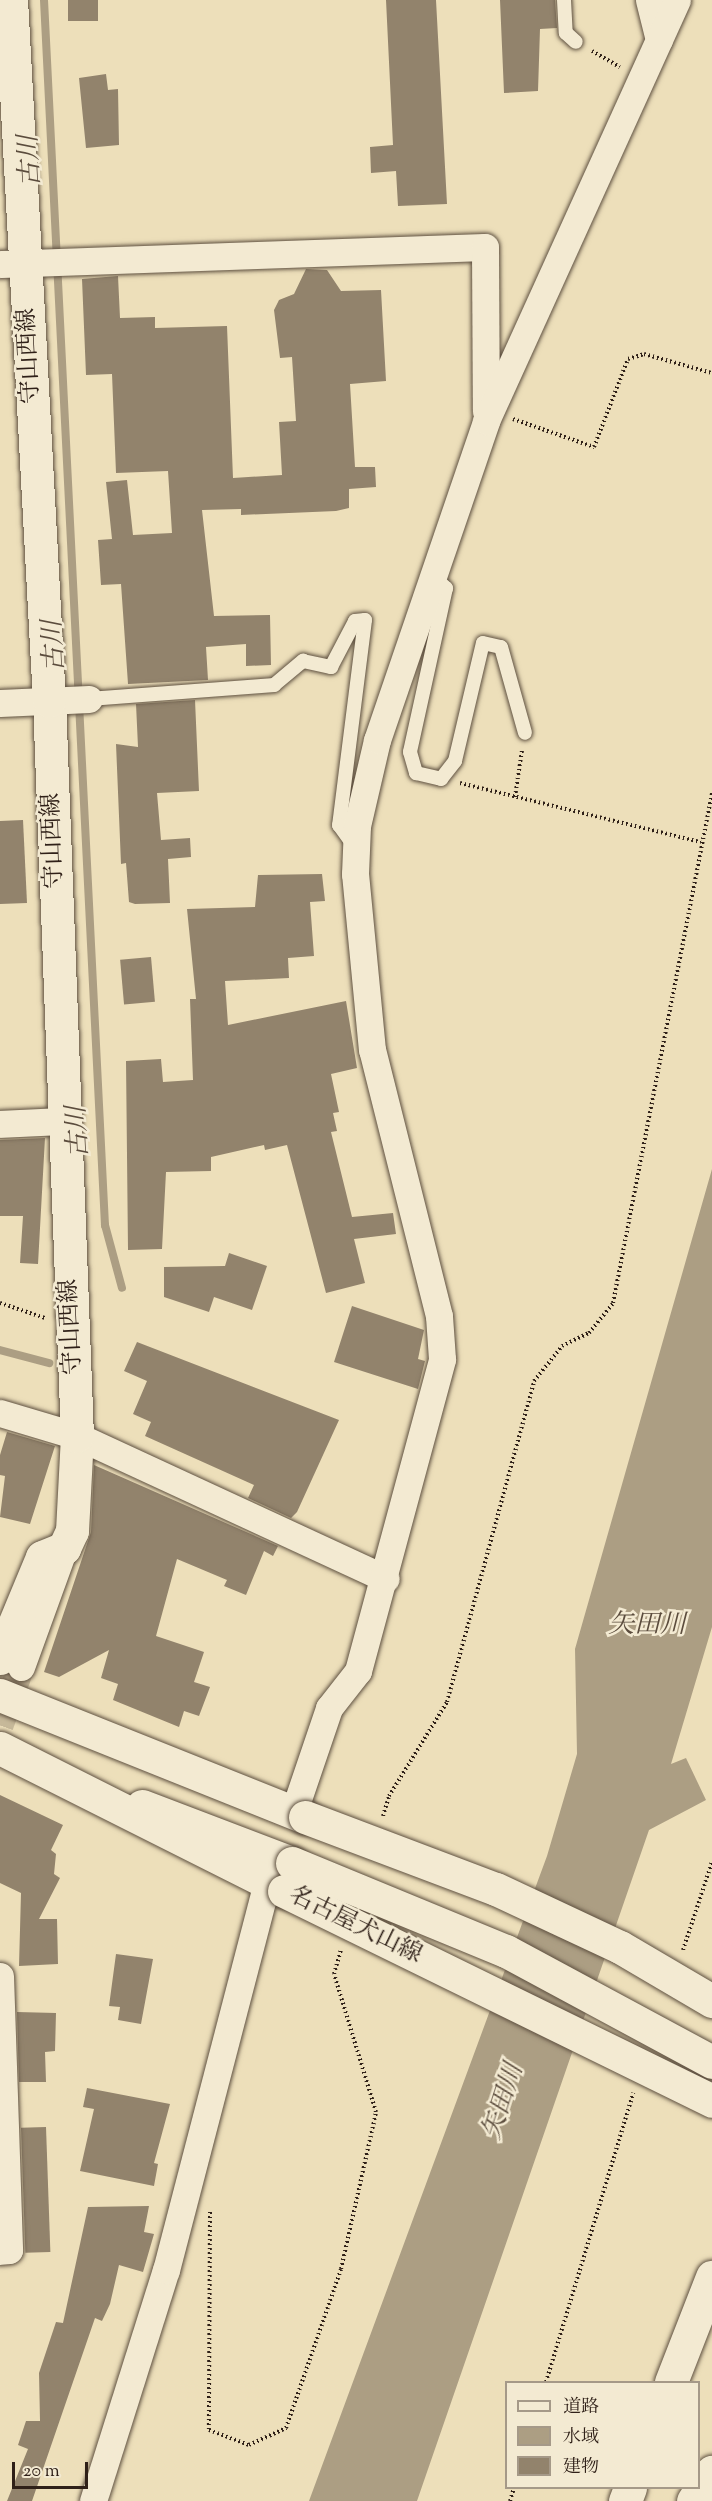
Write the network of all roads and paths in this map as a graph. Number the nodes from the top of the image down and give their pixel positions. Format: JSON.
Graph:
{"nodes":[{"id":1,"x":11,"y":0,"type":"edge"},
{"id":2,"x":564,"y":0,"type":"edge"},
{"id":3,"x":649,"y":0,"type":"edge"},
{"id":4,"x":677,"y":0,"type":"edge"},
{"id":5,"x":659,"y":40,"type":"junction"},
{"id":6,"x":576,"y":42,"type":"joint"},
{"id":7,"x":641,"y":79,"type":"junction"},
{"id":8,"x":35,"y":262,"type":"edge"},
{"id":9,"x":712,"y":372,"type":"edge"},
{"id":10,"x":486,"y":421,"type":"junction"},
{"id":11,"x":528,"y":424,"type":"dead end"},
{"id":12,"x":433,"y":576,"type":"junction"},
{"id":13,"x":68,"y":700,"type":"junction"},
{"id":14,"x":0,"y":703,"type":"edge"},
{"id":15,"x":525,"y":733,"type":"joint"},
{"id":16,"x":441,"y":779,"type":"junction"},
{"id":17,"x":712,"y":793,"type":"edge"},
{"id":18,"x":515,"y":797,"type":"junction"},
{"id":19,"x":701,"y":842,"type":"junction"},
{"id":20,"x":356,"y":850,"type":"junction"},
{"id":21,"x":64,"y":1121,"type":"junction"},
{"id":22,"x":0,"y":1124,"type":"edge"},
{"id":23,"x":0,"y":1303,"type":"edge"},
{"id":24,"x":71,"y":1327,"type":"junction"},
{"id":25,"x":0,"y":1413,"type":"edge"},
{"id":26,"x":77,"y":1436,"type":"junction"},
{"id":27,"x":387,"y":1579,"type":"junction"},
{"id":28,"x":10,"y":1663,"type":"tunnel mouth"},
{"id":29,"x":0,"y":1695,"type":"edge"},
{"id":30,"x":0,"y":1748,"type":"edge"},
{"id":31,"x":299,"y":1815,"type":"junction"},
{"id":32,"x":379,"y":1830,"type":"dead end"},
{"id":33,"x":712,"y":1862,"type":"edge"},
{"id":34,"x":281,"y":1878,"type":"junction"},
{"id":35,"x":344,"y":1941,"type":"dead end"},
{"id":36,"x":682,"y":1955,"type":"dead end"},
{"id":37,"x":0,"y":1976,"type":"edge"},
{"id":38,"x":712,"y":2001,"type":"edge"},
{"id":39,"x":712,"y":2062,"type":"edge"},
{"id":40,"x":636,"y":2083,"type":"dead end"},
{"id":41,"x":712,"y":2101,"type":"edge"},
{"id":42,"x":210,"y":2202,"type":"dead end"},
{"id":43,"x":0,"y":2251,"type":"edge"},
{"id":44,"x":712,"y":2277,"type":"edge"},
{"id":45,"x":546,"y":2381,"type":"edge"},
{"id":46,"x":671,"y":2381,"type":"edge"},
{"id":47,"x":712,"y":2472,"type":"edge"},
{"id":48,"x":93,"y":2501,"type":"edge"},
{"id":49,"x":693,"y":2501,"type":"edge"}],
"edges":[{"from":1,"to":8,"type":"main road","name":"守山西線"},
{"from":2,"to":6,"type":"lane"},
{"from":3,"to":5,"type":"street"},
{"from":4,"to":5,"type":"street"},
{"from":5,"to":7,"type":"street"},
{"from":6,"to":7,"type":"path"},
{"from":7,"to":10,"type":"street"},
{"from":8,"to":10,"type":"street"},
{"from":8,"to":13,"type":"main road","name":"守山西線"},
{"from":9,"to":11,"type":"path"},
{"from":10,"to":12,"type":"street"},
{"from":12,"to":16,"type":"lane"},
{"from":12,"to":20,"type":"street"},
{"from":13,"to":14,"type":"street"},
{"from":13,"to":20,"type":"lane"},
{"from":13,"to":21,"type":"main road","name":"守山西線"},
{"from":15,"to":16,"type":"lane"},
{"from":15,"to":18,"type":"path"},
{"from":16,"to":18,"type":"path"},
{"from":17,"to":19,"type":"path"},
{"from":18,"to":19,"type":"path"},
{"from":19,"to":32,"type":"path"},
{"from":20,"to":27,"type":"street"},
{"from":21,"to":22,"type":"street"},
{"from":21,"to":24,"type":"main road","name":"守山西線"},
{"from":23,"to":24,"type":"path"},
{"from":24,"to":26,"type":"main road","name":"守山西線"},
{"from":25,"to":26,"type":"street"},
{"from":26,"to":27,"type":"street"},
{"from":26,"to":28,"type":"main road","name":"守山西線"},
{"from":27,"to":31,"type":"street"},
{"from":29,"to":31,"type":"main road"},
{"from":30,"to":34,"type":"main road"},
{"from":31,"to":38,"type":"main road","bridge":true},
{"from":33,"to":36,"type":"path"},
{"from":34,"to":39,"type":"main road","bridge":true},
{"from":34,"to":41,"type":"main road","name":"名古屋犬山線","bridge":true},
{"from":34,"to":48,"type":"street"},
{"from":35,"to":42,"type":"path"},
{"from":37,"to":43,"type":"street"},
{"from":40,"to":45,"type":"path"},
{"from":44,"to":46,"type":"main road"},
{"from":47,"to":49,"type":"main road"}]}
